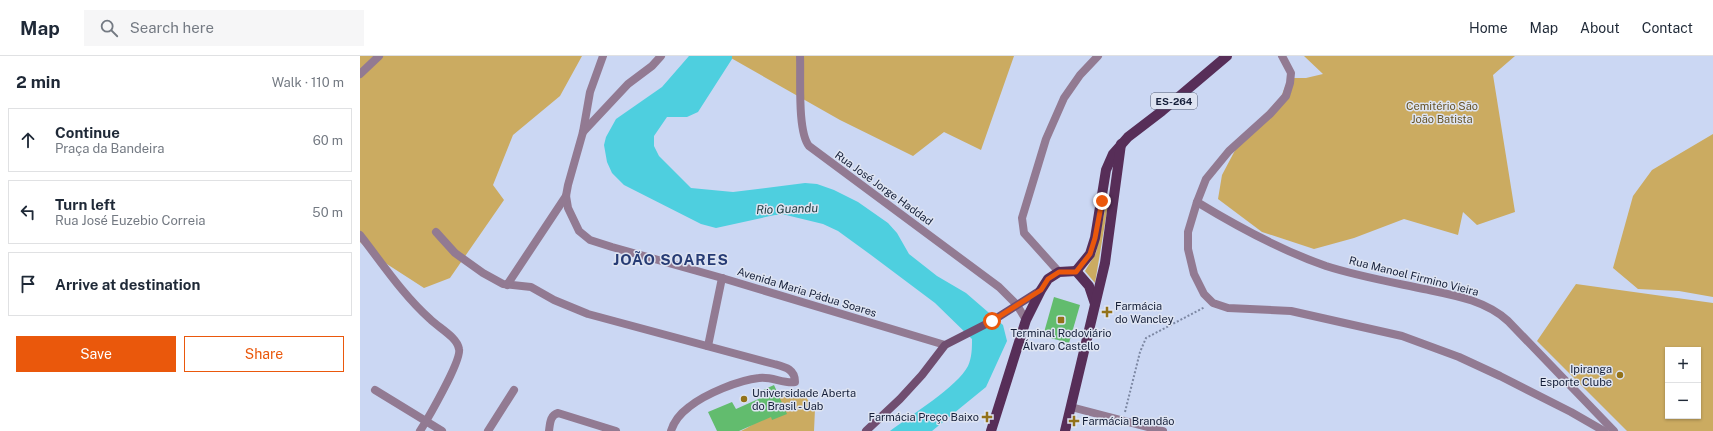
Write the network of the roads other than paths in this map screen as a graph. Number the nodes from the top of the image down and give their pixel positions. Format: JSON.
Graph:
{"nodes":[{"id":1,"x":379,"y":56,"type":"edge"},
{"id":2,"x":602,"y":56,"type":"edge"},
{"id":3,"x":661,"y":56,"type":"edge"},
{"id":4,"x":800,"y":56,"type":"edge"},
{"id":5,"x":1098,"y":56,"type":"edge"},
{"id":6,"x":1227,"y":56,"type":"edge"},
{"id":7,"x":1282,"y":56,"type":"edge"},
{"id":8,"x":360,"y":74,"type":"edge"},
{"id":9,"x":583,"y":132,"type":"junction"},
{"id":10,"x":1121,"y":144,"type":"junction"},
{"id":11,"x":566,"y":196,"type":"junction"},
{"id":12,"x":1197,"y":202,"type":"junction"},
{"id":13,"x":436,"y":232,"type":"dead end"},
{"id":14,"x":360,"y":235,"type":"edge"},
{"id":15,"x":1059,"y":272,"type":"junction"},
{"id":16,"x":1076,"y":272,"type":"junction"},
{"id":17,"x":722,"y":278,"type":"junction"},
{"id":18,"x":507,"y":285,"type":"junction"},
{"id":19,"x":1041,"y":290,"type":"junction"},
{"id":20,"x":1095,"y":304,"type":"junction"},
{"id":21,"x":1017,"y":305,"type":"junction"},
{"id":22,"x":1027,"y":316,"type":"junction"},
{"id":23,"x":946,"y":345,"type":"junction"},
{"id":24,"x":708,"y":346,"type":"junction"},
{"id":25,"x":375,"y":390,"type":"dead end"},
{"id":26,"x":514,"y":390,"type":"dead end"},
{"id":27,"x":1071,"y":407,"type":"junction"},
{"id":28,"x":426,"y":422,"type":"junction"},
{"id":29,"x":420,"y":431,"type":"edge"},
{"id":30,"x":442,"y":431,"type":"edge"},
{"id":31,"x":488,"y":431,"type":"edge"},
{"id":32,"x":548,"y":431,"type":"edge"},
{"id":33,"x":616,"y":431,"type":"edge"},
{"id":34,"x":671,"y":431,"type":"edge"},
{"id":35,"x":866,"y":431,"type":"edge"},
{"id":36,"x":991,"y":431,"type":"edge"},
{"id":37,"x":1065,"y":431,"type":"edge"},
{"id":38,"x":1163,"y":431,"type":"edge"},
{"id":39,"x":1604,"y":431,"type":"edge"},
{"id":40,"x":1614,"y":431,"type":"edge"}],
"edges":[{"from":1,"to":8,"type":"street"},
{"from":2,"to":9,"type":"street","name":"Avenida Maria Pádua Soares"},
{"from":3,"to":9,"type":"street"},
{"from":4,"to":21,"type":"street","name":"Rua José Jorge Haddad"},
{"from":5,"to":15,"type":"street"},
{"from":6,"to":10,"type":"main road","number":"ES-264"},
{"from":7,"to":12,"type":"street"},
{"from":9,"to":11,"type":"street","name":"Avenida Maria Pádua Soares"},
{"from":10,"to":16,"type":"main road","number":"ES-264"},
{"from":10,"to":20,"type":"main road"},
{"from":11,"to":17,"type":"street","name":"Avenida Maria Pádua Soares"},
{"from":11,"to":18,"type":"street"},
{"from":12,"to":39,"type":"street"},
{"from":12,"to":40,"type":"street","name":"Rua Manoel Firmino Vieira"},
{"from":13,"to":18,"type":"street"},
{"from":14,"to":28,"type":"street"},
{"from":15,"to":16,"type":"main road"},
{"from":15,"to":19,"type":"main road"},
{"from":16,"to":20,"type":"main road"},
{"from":17,"to":23,"type":"street","name":"Avenida Maria Pádua Soares"},
{"from":17,"to":24,"type":"street"},
{"from":18,"to":24,"type":"street"},
{"from":19,"to":21,"type":"street"},
{"from":19,"to":22,"type":"main road"},
{"from":20,"to":27,"type":"main road"},
{"from":21,"to":22,"type":"street","name":"Rua José Jorge Haddad"},
{"from":21,"to":23,"type":"street"},
{"from":22,"to":36,"type":"main road"},
{"from":23,"to":35,"type":"street"},
{"from":24,"to":34,"type":"street"},
{"from":25,"to":28,"type":"street"},
{"from":26,"to":31,"type":"street"},
{"from":27,"to":37,"type":"main road"},
{"from":27,"to":38,"type":"street"},
{"from":28,"to":29,"type":"street"},
{"from":28,"to":30,"type":"street"},
{"from":32,"to":33,"type":"street"}]}
